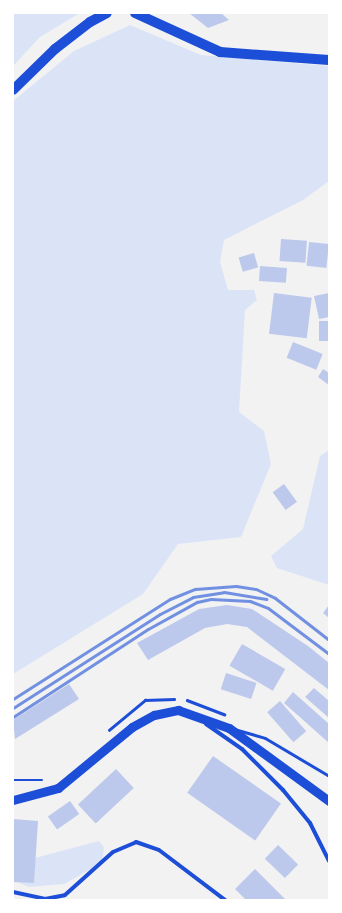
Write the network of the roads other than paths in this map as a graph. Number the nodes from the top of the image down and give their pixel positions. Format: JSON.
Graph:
{"nodes":[{"id":1,"x":107,"y":13,"type":"edge"},
{"id":2,"x":135,"y":13,"type":"edge"},
{"id":3,"x":329,"y":60,"type":"edge"},
{"id":4,"x":13,"y":90,"type":"edge"},
{"id":5,"x":178,"y":710,"type":"junction"},
{"id":6,"x":229,"y":728,"type":"junction"},
{"id":7,"x":329,"y":776,"type":"edge"},
{"id":8,"x":13,"y":800,"type":"edge"},
{"id":9,"x":329,"y":801,"type":"edge"},
{"id":10,"x":329,"y":861,"type":"edge"},
{"id":11,"x":13,"y":892,"type":"edge"},
{"id":12,"x":225,"y":900,"type":"edge"}],
"edges":[{"from":1,"to":4,"type":"highway"},
{"from":2,"to":3,"type":"highway"},
{"from":5,"to":6,"type":"main road"},
{"from":5,"to":8,"type":"main road"},
{"from":5,"to":10,"type":"street"},
{"from":6,"to":7,"type":"lane"},
{"from":6,"to":9,"type":"main road"},
{"from":11,"to":12,"type":"street"}]}
